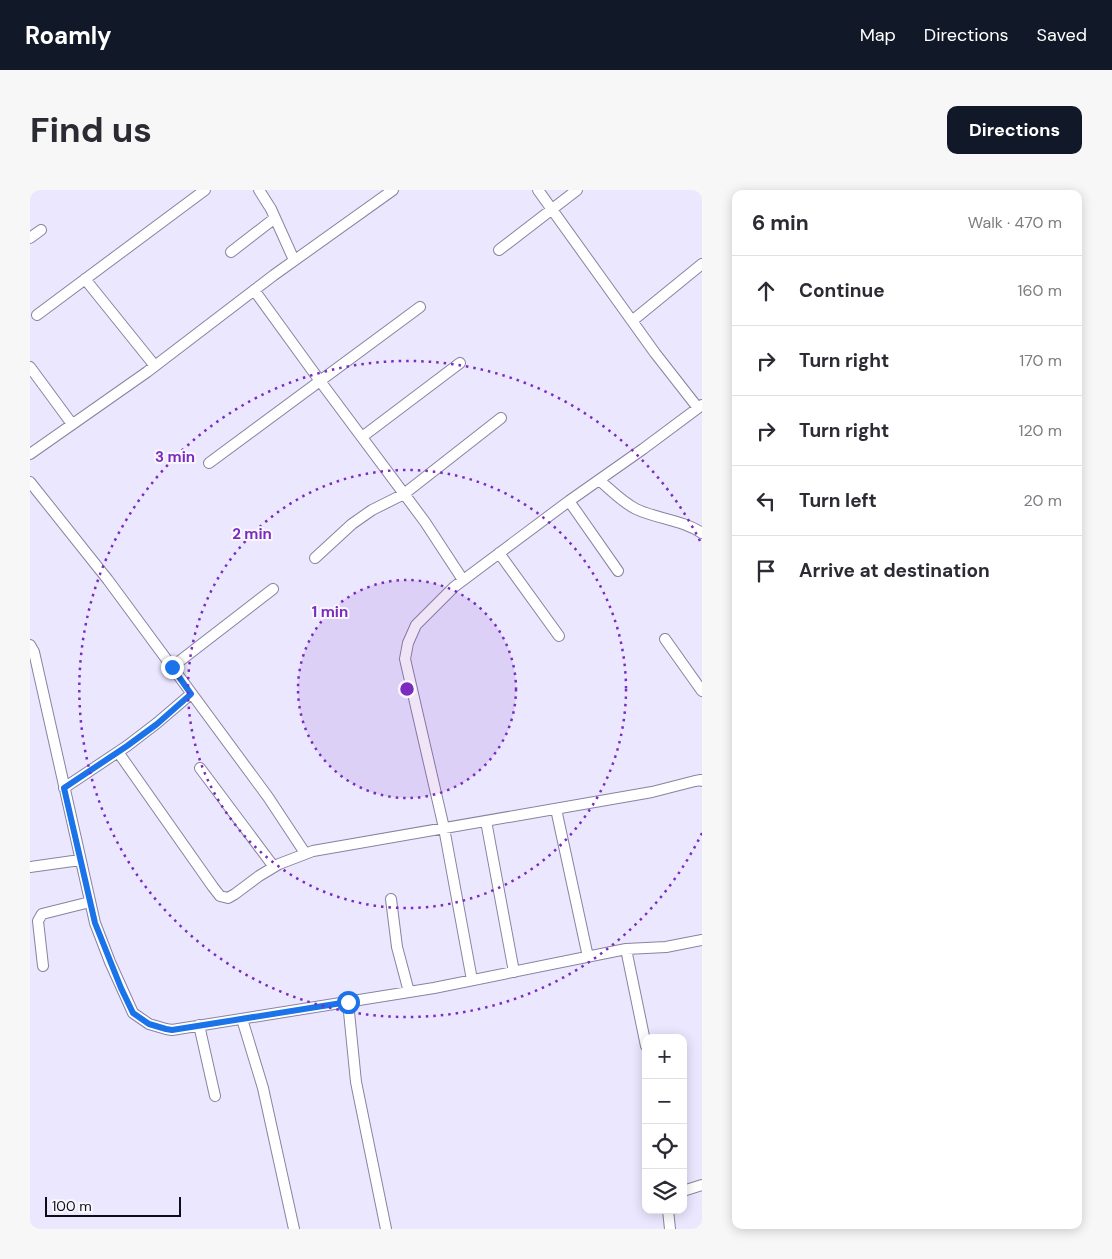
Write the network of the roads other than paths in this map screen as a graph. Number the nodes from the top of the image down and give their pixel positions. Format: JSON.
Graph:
{"nodes":[{"id":1,"x":204,"y":190,"type":"edge"},
{"id":2,"x":259,"y":190,"type":"edge"},
{"id":3,"x":393,"y":190,"type":"edge"},
{"id":4,"x":538,"y":190,"type":"edge"},
{"id":5,"x":577,"y":190,"type":"edge"},
{"id":6,"x":552,"y":209,"type":"junction"},
{"id":7,"x":275,"y":218,"type":"junction"},
{"id":8,"x":41,"y":230,"type":"dead end"},
{"id":9,"x":30,"y":238,"type":"edge"},
{"id":10,"x":499,"y":250,"type":"dead end"},
{"id":11,"x":231,"y":252,"type":"dead end"},
{"id":12,"x":294,"y":260,"type":"junction"},
{"id":13,"x":702,"y":264,"type":"edge"},
{"id":14,"x":85,"y":279,"type":"junction"},
{"id":15,"x":254,"y":290,"type":"junction"},
{"id":16,"x":420,"y":307,"type":"dead end"},
{"id":17,"x":37,"y":315,"type":"dead end"},
{"id":18,"x":632,"y":321,"type":"junction"},
{"id":19,"x":460,"y":362,"type":"dead end"},
{"id":20,"x":154,"y":366,"type":"junction"},
{"id":21,"x":30,"y":367,"type":"edge"},
{"id":22,"x":320,"y":381,"type":"junction"},
{"id":23,"x":700,"y":406,"type":"edge"},
{"id":24,"x":501,"y":418,"type":"dead end"},
{"id":25,"x":72,"y":424,"type":"junction"},
{"id":26,"x":362,"y":437,"type":"junction"},
{"id":27,"x":30,"y":454,"type":"edge"},
{"id":28,"x":209,"y":463,"type":"dead end"},
{"id":29,"x":600,"y":480,"type":"junction"},
{"id":30,"x":30,"y":482,"type":"edge"},
{"id":31,"x":404,"y":494,"type":"junction"},
{"id":32,"x":569,"y":501,"type":"junction"},
{"id":33,"x":702,"y":533,"type":"edge"},
{"id":34,"x":499,"y":553,"type":"junction"},
{"id":35,"x":316,"y":558,"type":"dead end"},
{"id":36,"x":618,"y":571,"type":"dead end"},
{"id":37,"x":463,"y":580,"type":"junction"},
{"id":38,"x":273,"y":589,"type":"dead end"},
{"id":39,"x":559,"y":636,"type":"dead end"},
{"id":40,"x":665,"y":639,"type":"dead end"},
{"id":41,"x":30,"y":644,"type":"edge"},
{"id":42,"x":172,"y":667,"type":"junction"},
{"id":43,"x":702,"y":691,"type":"edge"},
{"id":44,"x":191,"y":694,"type":"junction"},
{"id":45,"x":118,"y":752,"type":"junction"},
{"id":46,"x":200,"y":768,"type":"dead end"},
{"id":47,"x":702,"y":780,"type":"edge"},
{"id":48,"x":64,"y":788,"type":"junction"},
{"id":49,"x":556,"y":809,"type":"junction"},
{"id":50,"x":486,"y":821,"type":"junction"},
{"id":51,"x":444,"y":828,"type":"junction"},
{"id":52,"x":306,"y":853,"type":"junction"},
{"id":53,"x":80,"y":860,"type":"junction"},
{"id":54,"x":274,"y":866,"type":"junction"},
{"id":55,"x":30,"y":867,"type":"edge"},
{"id":56,"x":391,"y":899,"type":"dead end"},
{"id":57,"x":90,"y":902,"type":"junction"},
{"id":58,"x":702,"y":940,"type":"edge"},
{"id":59,"x":626,"y":949,"type":"junction"},
{"id":60,"x":588,"y":957,"type":"junction"},
{"id":61,"x":43,"y":966,"type":"dead end"},
{"id":62,"x":514,"y":972,"type":"junction"},
{"id":63,"x":472,"y":980,"type":"junction"},
{"id":64,"x":409,"y":992,"type":"junction"},
{"id":65,"x":348,"y":1002,"type":"junction"},
{"id":66,"x":242,"y":1019,"type":"junction"},
{"id":67,"x":199,"y":1025,"type":"junction"},
{"id":68,"x":644,"y":1034,"type":"edge"},
{"id":69,"x":215,"y":1096,"type":"dead end"},
{"id":70,"x":702,"y":1185,"type":"edge"},
{"id":71,"x":687,"y":1190,"type":"edge"},
{"id":72,"x":668,"y":1214,"type":"edge"},
{"id":73,"x":294,"y":1229,"type":"edge"},
{"id":74,"x":386,"y":1229,"type":"edge"},
{"id":75,"x":670,"y":1229,"type":"edge"}],
"edges":[{"from":1,"to":14,"type":"street"},
{"from":2,"to":7,"type":"street"},
{"from":3,"to":12,"type":"street"},
{"from":4,"to":6,"type":"street"},
{"from":5,"to":6,"type":"street"},
{"from":6,"to":10,"type":"street"},
{"from":6,"to":18,"type":"street"},
{"from":7,"to":11,"type":"street"},
{"from":7,"to":12,"type":"street"},
{"from":8,"to":9,"type":"street"},
{"from":12,"to":15,"type":"street"},
{"from":13,"to":18,"type":"street"},
{"from":14,"to":17,"type":"street"},
{"from":14,"to":20,"type":"street"},
{"from":15,"to":20,"type":"street"},
{"from":15,"to":22,"type":"street"},
{"from":16,"to":22,"type":"street"},
{"from":18,"to":23,"type":"street"},
{"from":19,"to":26,"type":"street"},
{"from":20,"to":25,"type":"street"},
{"from":21,"to":25,"type":"street"},
{"from":22,"to":26,"type":"street"},
{"from":22,"to":28,"type":"street"},
{"from":23,"to":29,"type":"street"},
{"from":24,"to":31,"type":"street"},
{"from":25,"to":27,"type":"street"},
{"from":26,"to":31,"type":"street"},
{"from":29,"to":32,"type":"street"},
{"from":29,"to":33,"type":"street"},
{"from":30,"to":42,"type":"street"},
{"from":31,"to":35,"type":"street"},
{"from":31,"to":37,"type":"street"},
{"from":32,"to":34,"type":"street"},
{"from":32,"to":36,"type":"street"},
{"from":34,"to":37,"type":"street"},
{"from":34,"to":39,"type":"street"},
{"from":37,"to":51,"type":"street"},
{"from":38,"to":42,"type":"street"},
{"from":40,"to":43,"type":"street"},
{"from":41,"to":48,"type":"street"},
{"from":42,"to":44,"type":"street"},
{"from":44,"to":45,"type":"street"},
{"from":44,"to":52,"type":"street"},
{"from":45,"to":48,"type":"street"},
{"from":45,"to":54,"type":"street"},
{"from":46,"to":54,"type":"street"},
{"from":47,"to":49,"type":"street"},
{"from":48,"to":53,"type":"street"},
{"from":49,"to":50,"type":"street"},
{"from":49,"to":60,"type":"street"},
{"from":50,"to":51,"type":"street"},
{"from":50,"to":62,"type":"street"},
{"from":51,"to":52,"type":"street"},
{"from":51,"to":63,"type":"street"},
{"from":52,"to":54,"type":"street"},
{"from":53,"to":55,"type":"street"},
{"from":53,"to":57,"type":"street"},
{"from":56,"to":64,"type":"street"},
{"from":57,"to":61,"type":"street"},
{"from":57,"to":67,"type":"street"},
{"from":58,"to":59,"type":"street"},
{"from":59,"to":60,"type":"street"},
{"from":59,"to":68,"type":"street"},
{"from":60,"to":62,"type":"street"},
{"from":62,"to":63,"type":"street"},
{"from":63,"to":64,"type":"street"},
{"from":64,"to":65,"type":"street"},
{"from":65,"to":66,"type":"street"},
{"from":65,"to":74,"type":"street"},
{"from":66,"to":67,"type":"street"},
{"from":66,"to":73,"type":"street"},
{"from":67,"to":69,"type":"street"},
{"from":70,"to":71,"type":"street"},
{"from":72,"to":75,"type":"street"}]}
